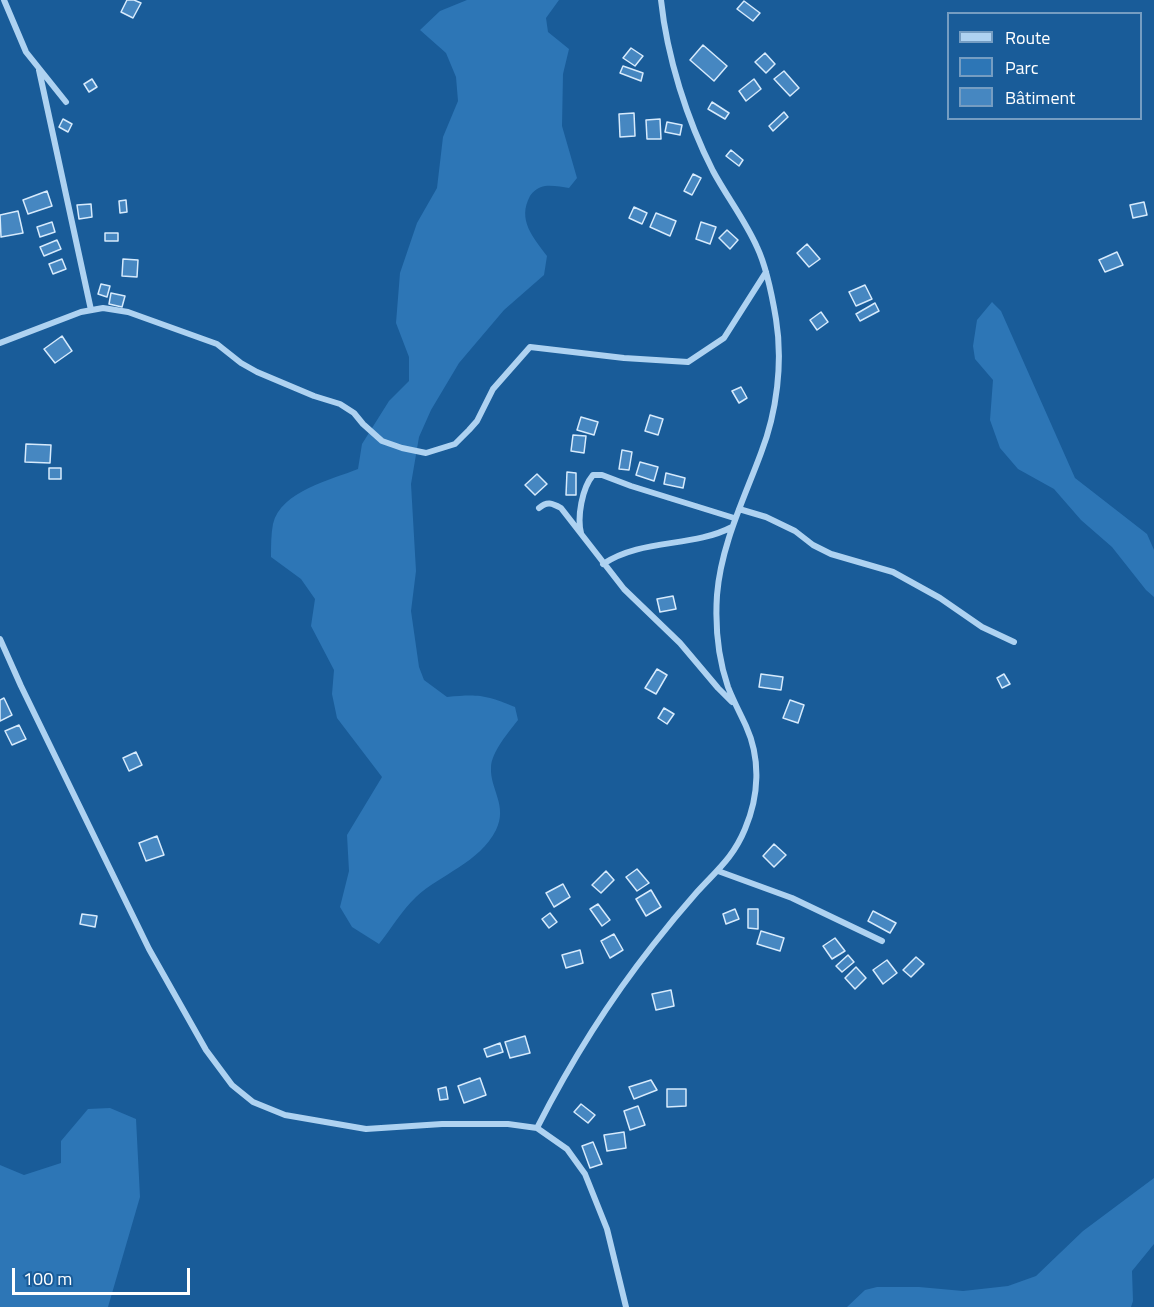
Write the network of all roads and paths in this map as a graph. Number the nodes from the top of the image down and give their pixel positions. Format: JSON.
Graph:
{"nodes":[{"id":1,"x":4,"y":0,"type":"edge"},
{"id":2,"x":661,"y":0,"type":"edge"},
{"id":3,"x":39,"y":70,"type":"junction"},
{"id":4,"x":66,"y":102,"type":"dead end"},
{"id":5,"x":766,"y":272,"type":"junction"},
{"id":6,"x":91,"y":310,"type":"junction"},
{"id":7,"x":0,"y":343,"type":"edge"},
{"id":8,"x":539,"y":508,"type":"dead end"},
{"id":9,"x":739,"y":509,"type":"junction"},
{"id":10,"x":734,"y":518,"type":"junction"},
{"id":11,"x":732,"y":527,"type":"junction"},
{"id":12,"x":582,"y":537,"type":"junction"},
{"id":13,"x":603,"y":564,"type":"junction"},
{"id":14,"x":0,"y":639,"type":"edge"},
{"id":15,"x":1014,"y":642,"type":"dead end"},
{"id":16,"x":735,"y":705,"type":"junction"},
{"id":17,"x":718,"y":871,"type":"junction"},
{"id":18,"x":882,"y":941,"type":"dead end"},
{"id":19,"x":537,"y":1128,"type":"junction"},
{"id":20,"x":626,"y":1307,"type":"edge"}],
"edges":[{"from":1,"to":3,"type":"street"},
{"from":2,"to":5,"type":"street"},
{"from":3,"to":4,"type":"street"},
{"from":3,"to":6,"type":"street"},
{"from":5,"to":6,"type":"street"},
{"from":5,"to":9,"type":"street"},
{"from":6,"to":7,"type":"street"},
{"from":8,"to":12,"type":"street"},
{"from":9,"to":10,"type":"street"},
{"from":9,"to":15,"type":"street"},
{"from":10,"to":11,"type":"street"},
{"from":10,"to":12,"type":"street"},
{"from":11,"to":13,"type":"street"},
{"from":11,"to":16,"type":"street"},
{"from":12,"to":13,"type":"street"},
{"from":13,"to":16,"type":"street"},
{"from":14,"to":19,"type":"street"},
{"from":16,"to":17,"type":"street"},
{"from":17,"to":18,"type":"street"},
{"from":17,"to":19,"type":"street"},
{"from":19,"to":20,"type":"street"}]}
